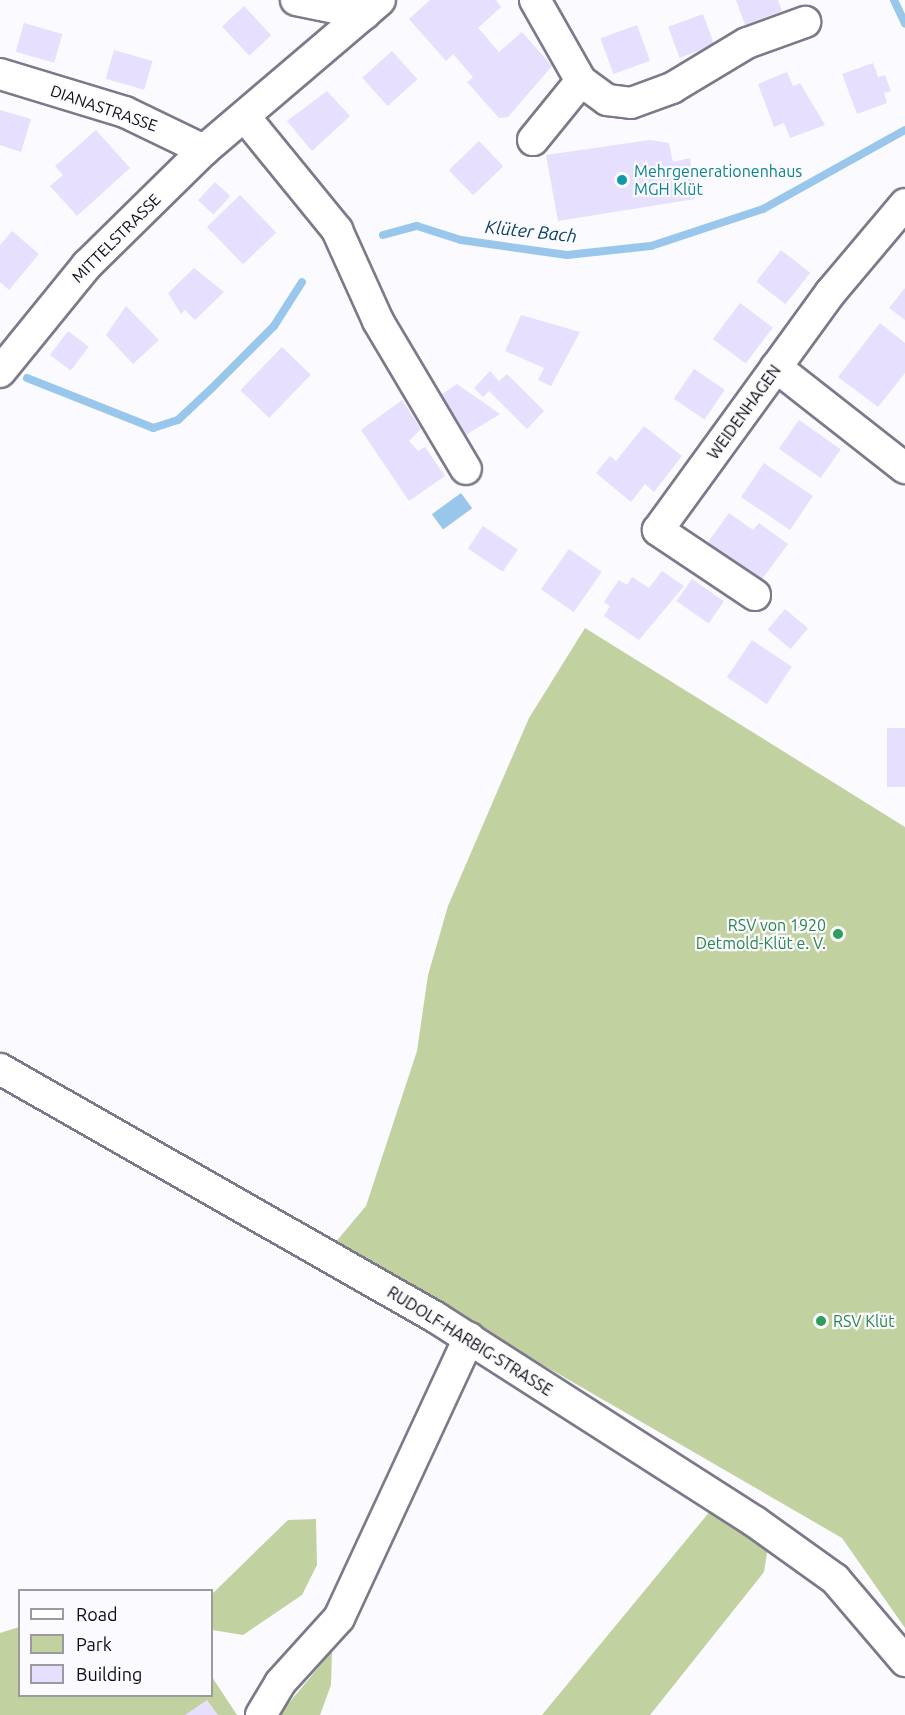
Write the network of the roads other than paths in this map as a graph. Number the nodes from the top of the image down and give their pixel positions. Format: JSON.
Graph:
{"nodes":[{"id":1,"x":296,"y":0,"type":"edge"},
{"id":2,"x":535,"y":0,"type":"edge"},
{"id":3,"x":372,"y":7,"type":"edge"},
{"id":4,"x":805,"y":22,"type":"dead end"},
{"id":5,"x":0,"y":75,"type":"edge"},
{"id":6,"x":581,"y":81,"type":"junction"},
{"id":7,"x":245,"y":117,"type":"junction"},
{"id":8,"x":533,"y":140,"type":"dead end"},
{"id":9,"x":204,"y":150,"type":"junction"},
{"id":10,"x":905,"y":204,"type":"edge"},
{"id":11,"x":776,"y":367,"type":"junction"},
{"id":12,"x":0,"y":372,"type":"edge"},
{"id":13,"x":905,"y":468,"type":"edge"},
{"id":14,"x":466,"y":470,"type":"dead end"},
{"id":15,"x":755,"y":595,"type":"dead end"},
{"id":16,"x":0,"y":1069,"type":"edge"},
{"id":17,"x":469,"y":1338,"type":"junction"},
{"id":18,"x":905,"y":1661,"type":"edge"},
{"id":19,"x":261,"y":1715,"type":"edge"}],
"edges":[{"from":1,"to":3,"type":"street","name":"MITTELSTRASSE"},
{"from":2,"to":6,"type":"street"},
{"from":3,"to":7,"type":"street","name":"MITTELSTRASSE"},
{"from":4,"to":6,"type":"street"},
{"from":5,"to":9,"type":"street","name":"DIANASTRASSE"},
{"from":6,"to":8,"type":"street"},
{"from":7,"to":9,"type":"street","name":"MITTELSTRASSE"},
{"from":7,"to":14,"type":"street"},
{"from":9,"to":12,"type":"street","name":"MITTELSTRASSE"},
{"from":10,"to":11,"type":"street","name":"WEIDENHAGEN"},
{"from":11,"to":13,"type":"street"},
{"from":11,"to":15,"type":"street","name":"WEIDENHAGEN"},
{"from":16,"to":17,"type":"street","name":"RUDOLF-HARBIG-STRASSE"},
{"from":17,"to":18,"type":"street","name":"RUDOLF-HARBIG-STRASSE"},
{"from":17,"to":19,"type":"street"}]}
